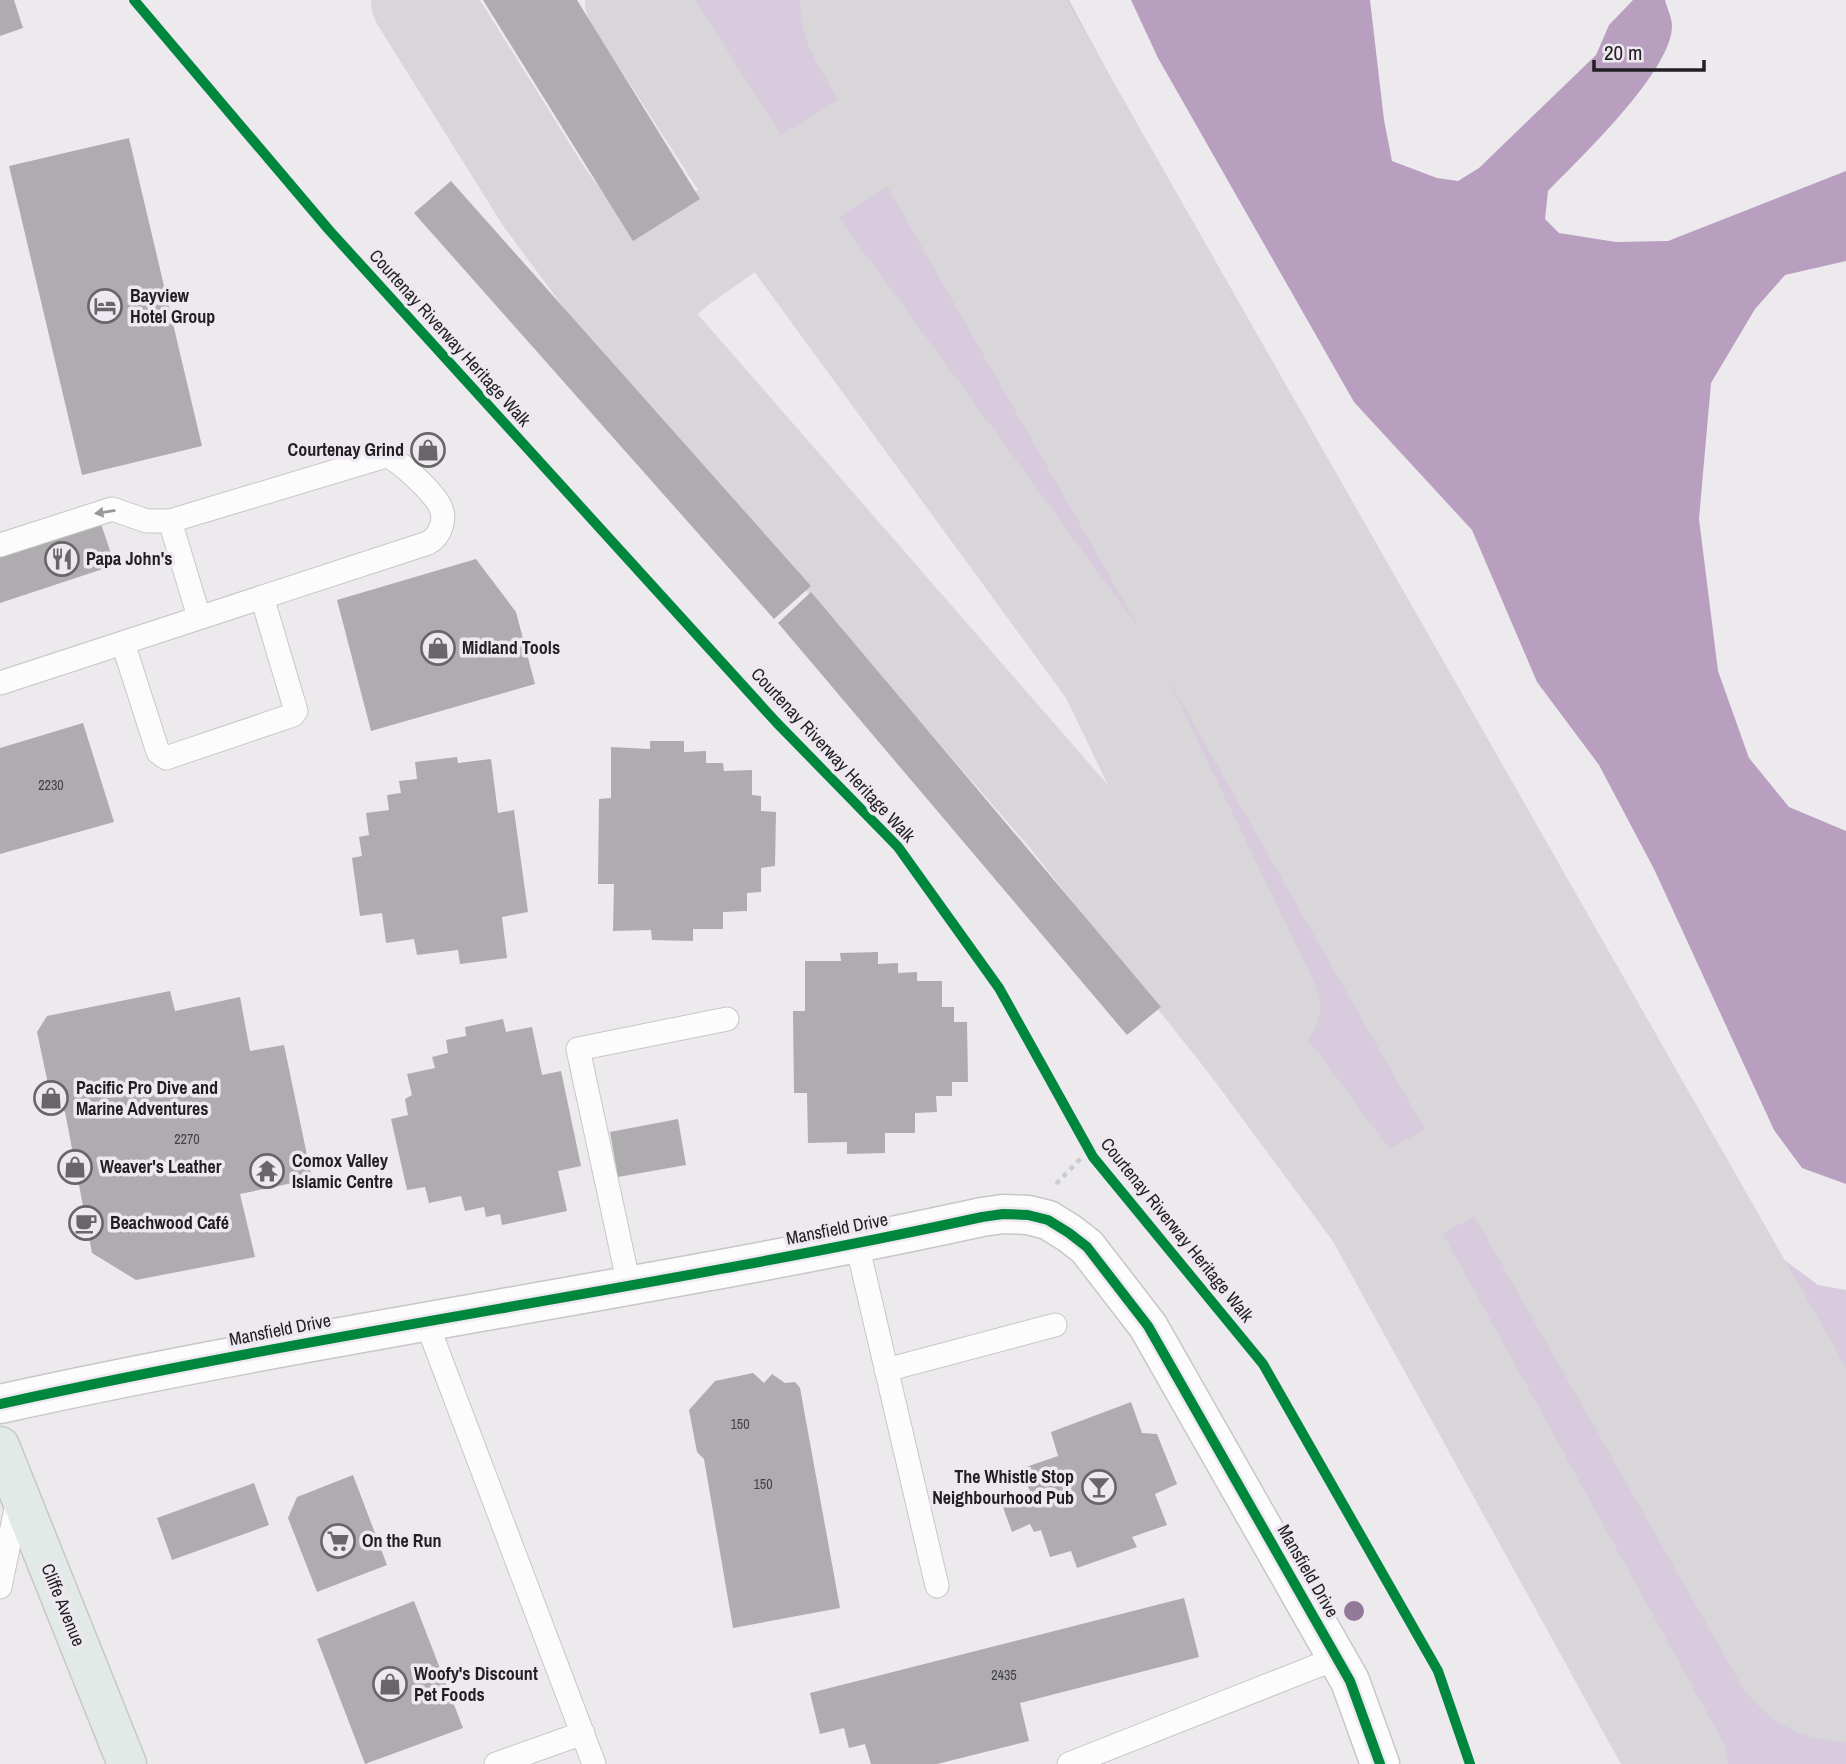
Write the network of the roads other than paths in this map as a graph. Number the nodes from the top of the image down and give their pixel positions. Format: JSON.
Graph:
{"nodes":[{"id":1,"x":170,"y":521,"type":"junction"},
{"id":2,"x":0,"y":545,"type":"edge"},
{"id":3,"x":262,"y":597,"type":"junction"},
{"id":4,"x":199,"y":617,"type":"junction"},
{"id":5,"x":123,"y":643,"type":"junction"},
{"id":6,"x":0,"y":683,"type":"edge"},
{"id":7,"x":727,"y":1019,"type":"dead end"},
{"id":8,"x":857,"y":1244,"type":"junction"},
{"id":9,"x":629,"y":1285,"type":"junction"},
{"id":10,"x":426,"y":1321,"type":"junction"},
{"id":11,"x":1055,"y":1325,"type":"dead end"},
{"id":12,"x":886,"y":1370,"type":"junction"},
{"id":13,"x":0,"y":1404,"type":"edge"},
{"id":14,"x":0,"y":1446,"type":"edge"},
{"id":15,"x":19,"y":1495,"type":"junction"},
{"id":16,"x":937,"y":1586,"type":"dead end"},
{"id":17,"x":0,"y":1587,"type":"edge"},
{"id":18,"x":1337,"y":1658,"type":"junction"},
{"id":19,"x":583,"y":1733,"type":"junction"},
{"id":20,"x":127,"y":1764,"type":"edge"},
{"id":21,"x":496,"y":1764,"type":"edge"},
{"id":22,"x":594,"y":1764,"type":"edge"},
{"id":23,"x":1069,"y":1764,"type":"edge"},
{"id":24,"x":1380,"y":1764,"type":"edge"}],
"edges":[{"from":1,"to":2,"type":"lane","one_way":true},
{"from":1,"to":3,"type":"lane"},
{"from":1,"to":4,"type":"lane"},
{"from":3,"to":4,"type":"lane"},
{"from":3,"to":5,"type":"lane"},
{"from":4,"to":5,"type":"lane"},
{"from":5,"to":6,"type":"lane"},
{"from":7,"to":9,"type":"lane"},
{"from":8,"to":9,"type":"street","name":"Mansfield Drive"},
{"from":8,"to":12,"type":"lane"},
{"from":8,"to":18,"type":"street","name":"Mansfield Drive"},
{"from":9,"to":10,"type":"street","name":"Mansfield Drive"},
{"from":10,"to":13,"type":"street","name":"Mansfield Drive"},
{"from":10,"to":19,"type":"lane"},
{"from":11,"to":12,"type":"lane"},
{"from":12,"to":16,"type":"lane"},
{"from":14,"to":15,"type":"main road","name":"Cliffe Avenue"},
{"from":15,"to":17,"type":"lane"},
{"from":15,"to":20,"type":"main road","name":"Cliffe Avenue"},
{"from":18,"to":23,"type":"lane"},
{"from":18,"to":24,"type":"street","name":"Mansfield Drive"},
{"from":19,"to":21,"type":"lane"},
{"from":19,"to":22,"type":"lane"}]}
